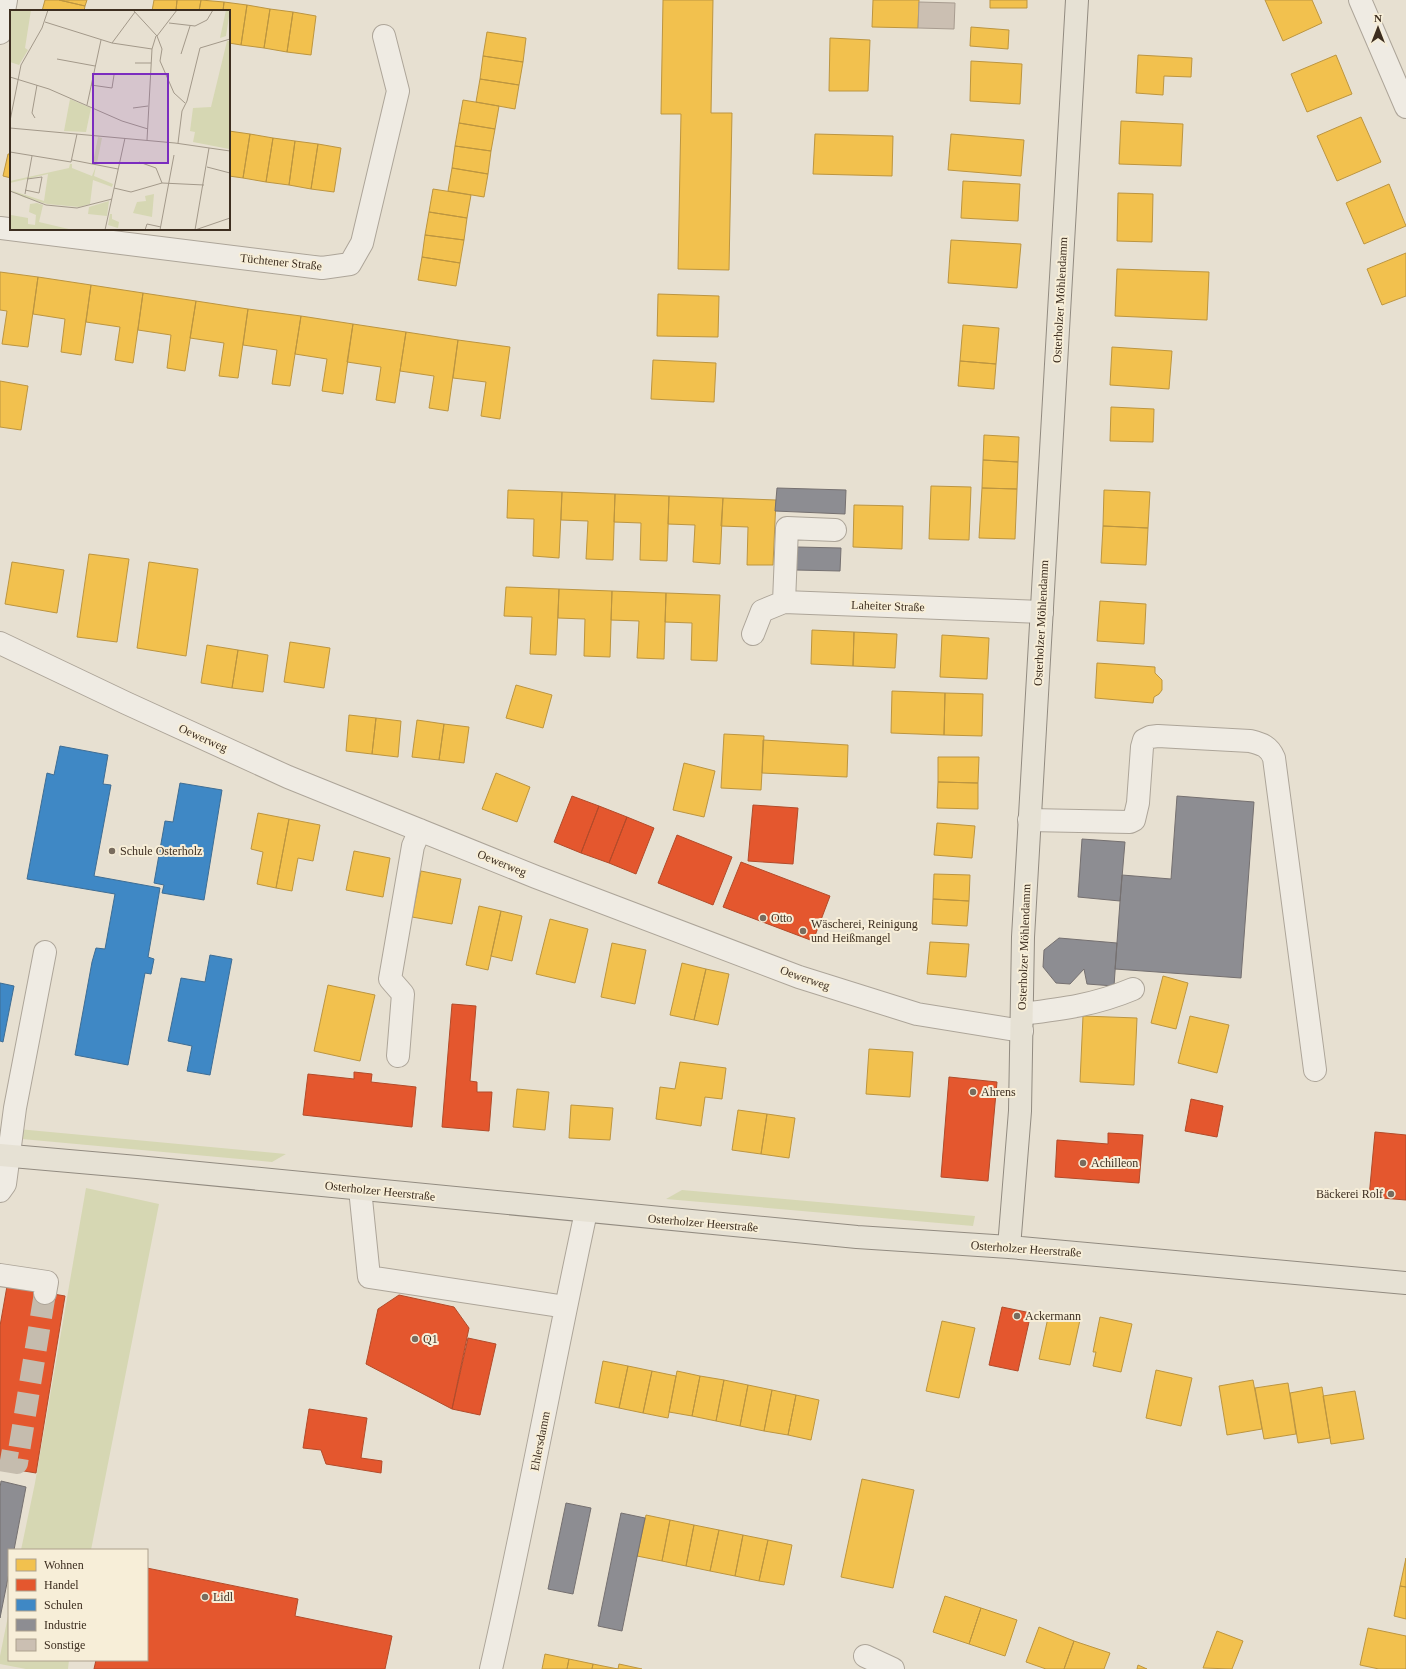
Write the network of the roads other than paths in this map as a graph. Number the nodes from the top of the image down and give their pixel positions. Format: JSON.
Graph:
{"nodes":[{"id":1,"x":6,"y":0,"type":"edge"},
{"id":2,"x":1077,"y":0,"type":"edge"},
{"id":3,"x":1360,"y":0,"type":"edge"},
{"id":4,"x":0,"y":32,"type":"edge"},
{"id":5,"x":384,"y":36,"type":"dead end"},
{"id":6,"x":1406,"y":107,"type":"edge"},
{"id":7,"x":0,"y":228,"type":"edge"},
{"id":8,"x":10,"y":229,"type":"edge"},
{"id":9,"x":16,"y":230,"type":"edge"},
{"id":10,"x":835,"y":530,"type":"dead end"},
{"id":11,"x":784,"y":602,"type":"junction"},
{"id":12,"x":1042,"y":612,"type":"junction"},
{"id":13,"x":753,"y":634,"type":"dead end"},
{"id":14,"x":0,"y":643,"type":"edge"},
{"id":15,"x":1029,"y":820,"type":"junction"},
{"id":16,"x":420,"y":830,"type":"junction"},
{"id":17,"x":44,"y":952,"type":"dead end"},
{"id":18,"x":1133,"y":989,"type":"dead end"},
{"id":19,"x":1022,"y":1023,"type":"junction"},
{"id":20,"x":398,"y":1056,"type":"dead end"},
{"id":21,"x":1315,"y":1070,"type":"dead end"},
{"id":22,"x":5,"y":1155,"type":"edge"},
{"id":23,"x":360,"y":1189,"type":"junction"},
{"id":24,"x":0,"y":1190,"type":"edge"},
{"id":25,"x":586,"y":1212,"type":"junction"},
{"id":26,"x":1009,"y":1246,"type":"junction"},
{"id":27,"x":0,"y":1275,"type":"edge"},
{"id":28,"x":1406,"y":1283,"type":"edge"},
{"id":29,"x":45,"y":1293,"type":"tunnel mouth"},
{"id":30,"x":566,"y":1307,"type":"junction"},
{"id":31,"x":865,"y":1656,"type":"dead end"},
{"id":32,"x":491,"y":1669,"type":"edge"},
{"id":33,"x":893,"y":1669,"type":"edge"}],
"edges":[{"from":1,"to":4,"type":"street"},
{"from":2,"to":12,"type":"main road","name":"Osterholzer Möhlendamm"},
{"from":3,"to":6,"type":"street"},
{"from":5,"to":9,"type":"street","name":"Tüchtener Straße"},
{"from":7,"to":8,"type":"street","name":"Tüchtener Straße"},
{"from":10,"to":11,"type":"street"},
{"from":11,"to":12,"type":"street","name":"Laheiter Straße"},
{"from":11,"to":13,"type":"street","name":"Laheiter Straße"},
{"from":12,"to":15,"type":"main road","name":"Osterholzer Möhlendamm"},
{"from":14,"to":16,"type":"street","name":"Oewerweg"},
{"from":15,"to":19,"type":"main road","name":"Osterholzer Möhlendamm"},
{"from":15,"to":21,"type":"street"},
{"from":16,"to":19,"type":"street","name":"Oewerweg"},
{"from":16,"to":20,"type":"street"},
{"from":17,"to":22,"type":"street"},
{"from":18,"to":19,"type":"street","name":"Oewerweg"},
{"from":19,"to":26,"type":"main road","name":"Osterholzer Möhlendamm"},
{"from":22,"to":23,"type":"main road","name":"Osterholzer Heerstraße"},
{"from":22,"to":24,"type":"street"},
{"from":23,"to":25,"type":"main road","name":"Osterholzer Heerstraße"},
{"from":23,"to":30,"type":"street"},
{"from":25,"to":26,"type":"main road","name":"Osterholzer Heerstraße"},
{"from":25,"to":30,"type":"street","name":"Ehlersdamm"},
{"from":26,"to":28,"type":"main road","name":"Osterholzer Heerstraße"},
{"from":27,"to":29,"type":"street"},
{"from":30,"to":32,"type":"street","name":"Ehlersdamm"},
{"from":31,"to":33,"type":"street"}]}
